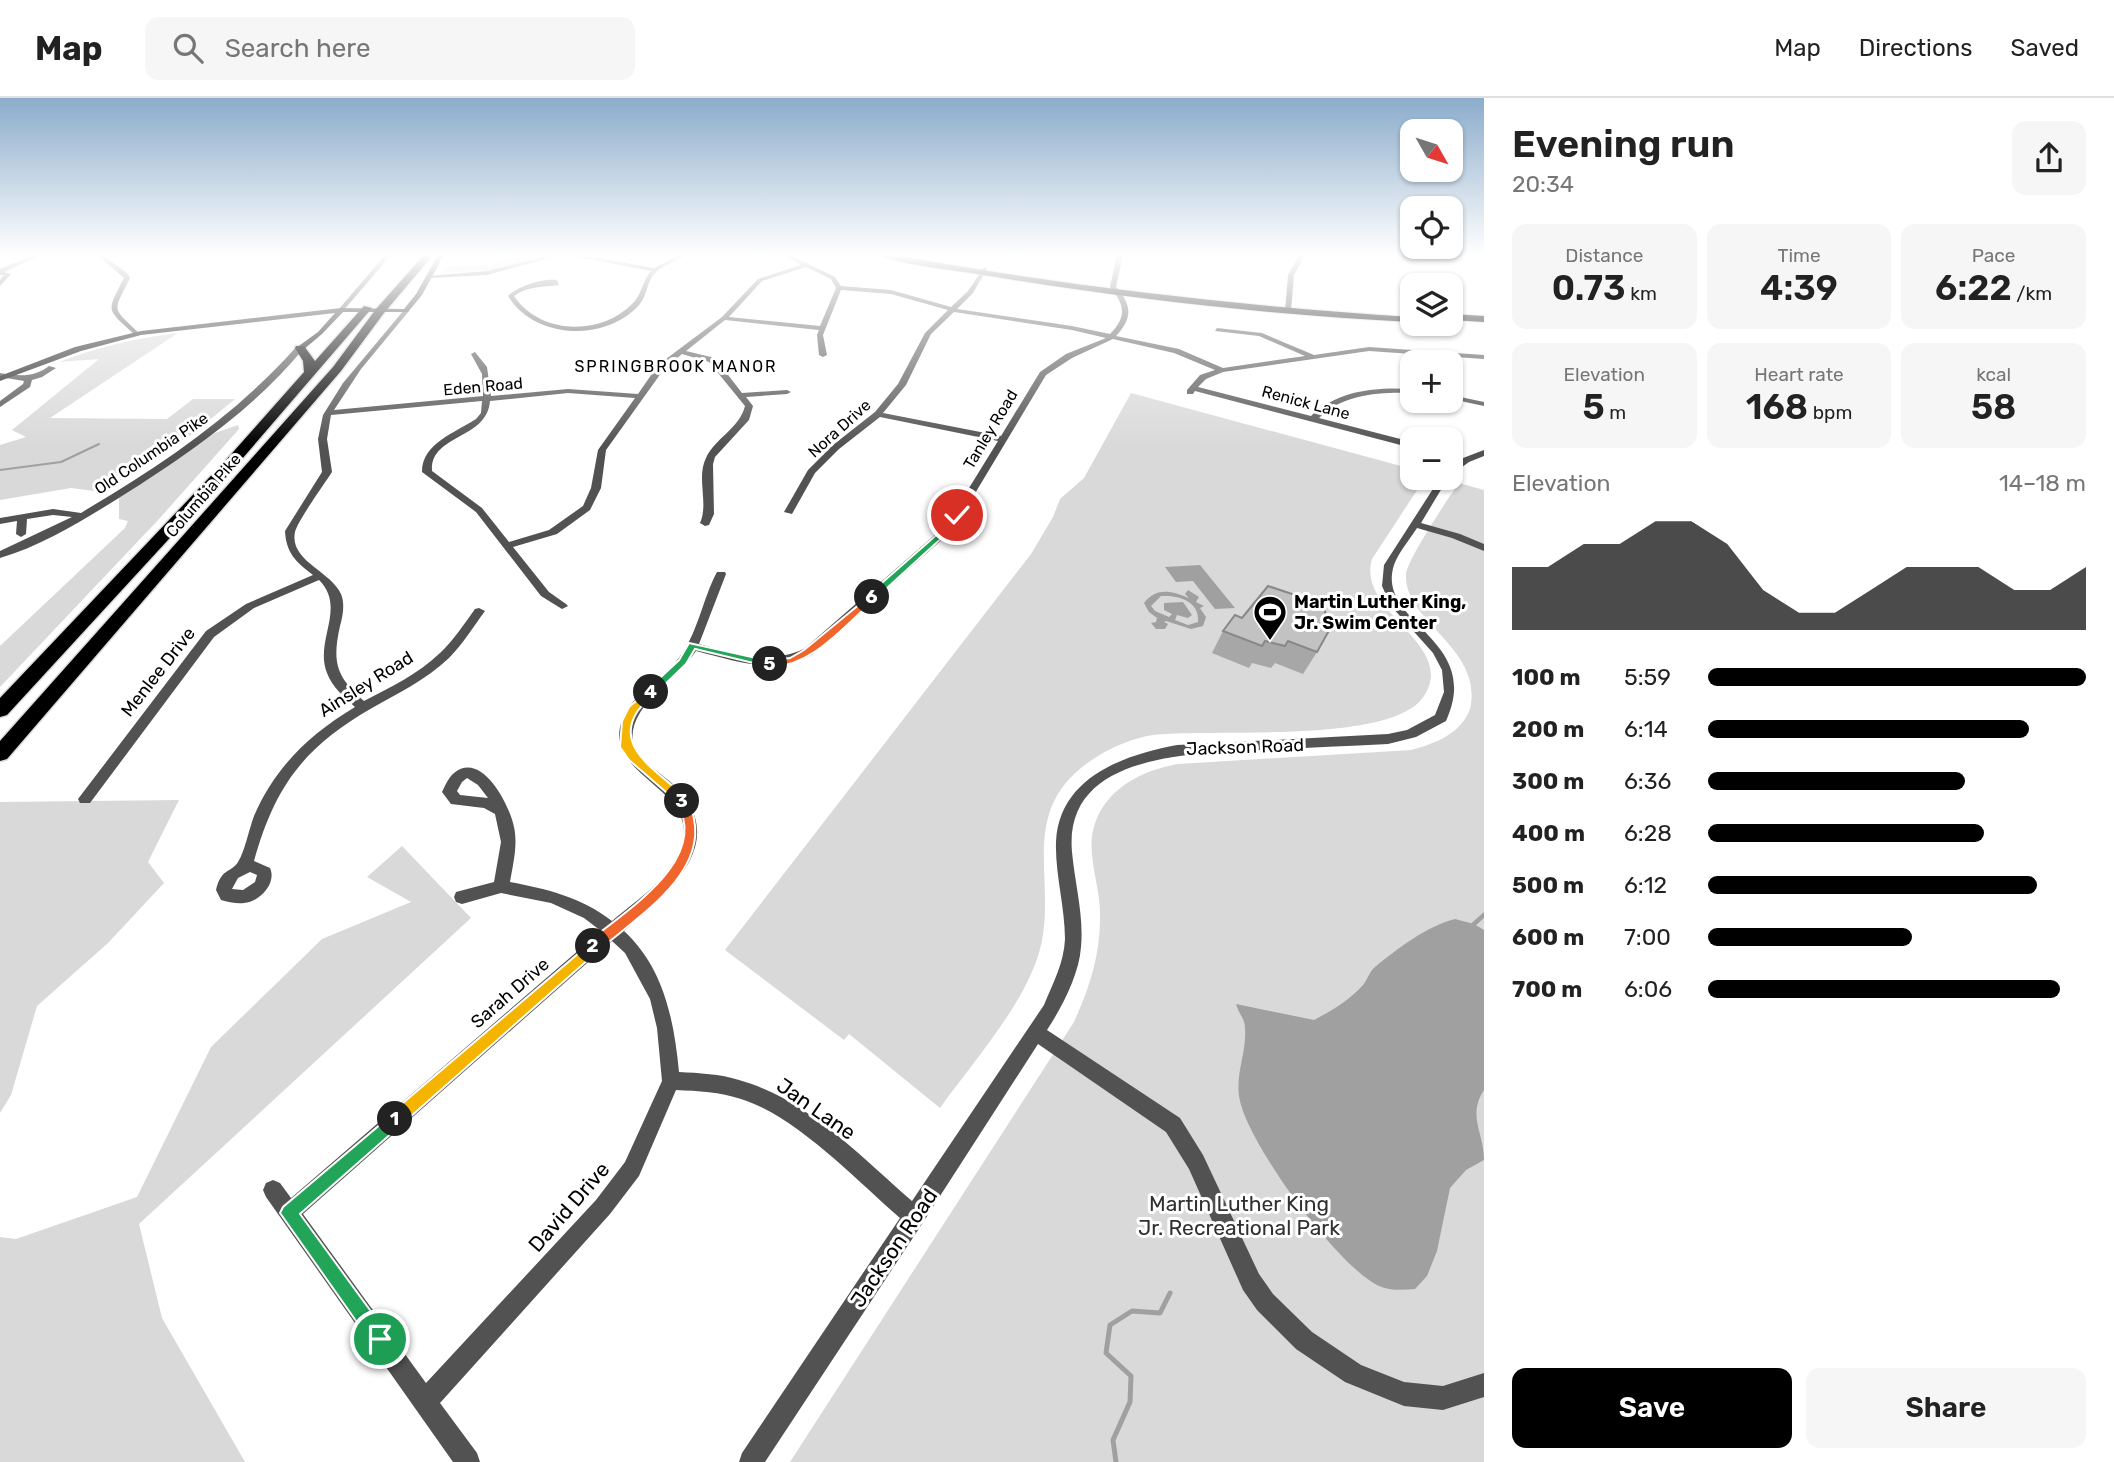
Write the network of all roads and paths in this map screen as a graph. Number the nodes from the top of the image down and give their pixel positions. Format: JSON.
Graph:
{"nodes":[{"id":1,"x":121,"y":319,"type":"edge"},
{"id":2,"x":277,"y":319,"type":"edge"},
{"id":3,"x":332,"y":319,"type":"edge"},
{"id":4,"x":361,"y":319,"type":"edge"},
{"id":5,"x":367,"y":319,"type":"edge"},
{"id":6,"x":400,"y":319,"type":"edge"},
{"id":7,"x":535,"y":319,"type":"edge"},
{"id":8,"x":613,"y":319,"type":"edge"},
{"id":9,"x":723,"y":319,"type":"edge"},
{"id":10,"x":730,"y":319,"type":"edge"},
{"id":11,"x":825,"y":319,"type":"edge"},
{"id":12,"x":941,"y":319,"type":"edge"},
{"id":13,"x":1018,"y":319,"type":"edge"},
{"id":14,"x":1125,"y":319,"type":"edge"},
{"id":15,"x":1463,"y":320,"type":"edge"},
{"id":16,"x":1484,"y":321,"type":"edge"},
{"id":17,"x":821,"y":328,"type":"junction"},
{"id":18,"x":1217,"y":330,"type":"dead end"},
{"id":19,"x":137,"y":334,"type":"junction"},
{"id":20,"x":1112,"y":337,"type":"junction"},
{"id":21,"x":302,"y":350,"type":"junction"},
{"id":22,"x":681,"y":352,"type":"junction"},
{"id":23,"x":475,"y":354,"type":"dead end"},
{"id":24,"x":823,"y":355,"type":"dead end"},
{"id":25,"x":1311,"y":356,"type":"junction"},
{"id":26,"x":323,"y":357,"type":"junction"},
{"id":27,"x":1484,"y":357,"type":"edge"},
{"id":28,"x":345,"y":358,"type":"junction"},
{"id":29,"x":52,"y":368,"type":"dead end"},
{"id":30,"x":1222,"y":370,"type":"junction"},
{"id":31,"x":310,"y":372,"type":"junction"},
{"id":32,"x":2,"y":378,"type":"edge"},
{"id":33,"x":29,"y":380,"type":"junction"},
{"id":34,"x":1400,"y":391,"type":"edge"},
{"id":35,"x":787,"y":392,"type":"dead end"},
{"id":36,"x":742,"y":395,"type":"junction"},
{"id":37,"x":639,"y":396,"type":"junction"},
{"id":38,"x":487,"y":400,"type":"junction"},
{"id":39,"x":1463,"y":400,"type":"edge"},
{"id":40,"x":1484,"y":404,"type":"edge"},
{"id":41,"x":0,"y":405,"type":"edge"},
{"id":42,"x":329,"y":413,"type":"junction"},
{"id":43,"x":878,"y":414,"type":"junction"},
{"id":44,"x":1313,"y":419,"type":"junction"},
{"id":45,"x":1002,"y":439,"type":"junction"},
{"id":46,"x":1400,"y":442,"type":"edge"},
{"id":47,"x":1484,"y":453,"type":"edge"},
{"id":48,"x":1463,"y":459,"type":"edge"},
{"id":49,"x":1466,"y":460,"type":"junction"},
{"id":50,"x":1463,"y":462,"type":"edge"},
{"id":51,"x":1436,"y":490,"type":"edge"},
{"id":52,"x":789,"y":512,"type":"dead end"},
{"id":53,"x":22,"y":516,"type":"junction"},
{"id":54,"x":85,"y":516,"type":"junction"},
{"id":55,"x":0,"y":521,"type":"edge"},
{"id":56,"x":705,"y":523,"type":"dead end"},
{"id":57,"x":1414,"y":524,"type":"junction"},
{"id":58,"x":22,"y":534,"type":"dead end"},
{"id":59,"x":509,"y":545,"type":"junction"},
{"id":60,"x":1484,"y":548,"type":"edge"},
{"id":61,"x":0,"y":555,"type":"edge"},
{"id":62,"x":721,"y":574,"type":"dead end"},
{"id":63,"x":320,"y":576,"type":"junction"},
{"id":64,"x":562,"y":606,"type":"dead end"},
{"id":65,"x":479,"y":611,"type":"dead end"},
{"id":66,"x":692,"y":646,"type":"junction"},
{"id":67,"x":363,"y":707,"type":"junction"},
{"id":68,"x":0,"y":710,"type":"edge"},
{"id":69,"x":0,"y":754,"type":"edge"},
{"id":70,"x":85,"y":799,"type":"dead end"},
{"id":71,"x":501,"y":810,"type":"dead end"},
{"id":72,"x":244,"y":868,"type":"dead end"},
{"id":73,"x":500,"y":887,"type":"junction"},
{"id":74,"x":462,"y":897,"type":"dead end"},
{"id":75,"x":612,"y":930,"type":"junction"},
{"id":76,"x":1036,"y":1033,"type":"junction"},
{"id":77,"x":671,"y":1081,"type":"junction"},
{"id":78,"x":273,"y":1190,"type":"dead end"},
{"id":79,"x":289,"y":1213,"type":"junction"},
{"id":80,"x":915,"y":1217,"type":"junction"},
{"id":81,"x":1484,"y":1385,"type":"edge"},
{"id":82,"x":425,"y":1402,"type":"junction"},
{"id":83,"x":468,"y":1462,"type":"edge"},
{"id":84,"x":751,"y":1462,"type":"edge"}],
"edges":[{"from":1,"to":19,"type":"street"},
{"from":2,"to":19,"type":"street"},
{"from":3,"to":21,"type":"street","name":"Old Columbia Pike"},
{"from":4,"to":26,"type":"highway","name":"Columbia Pike"},
{"from":5,"to":28,"type":"highway","name":"Columbia Pike"},
{"from":6,"to":42,"type":"street"},
{"from":7,"to":8,"type":"street"},
{"from":9,"to":22,"type":"street"},
{"from":10,"to":17,"type":"street"},
{"from":11,"to":17,"type":"street"},
{"from":12,"to":43,"type":"street","name":"Nora Drive"},
{"from":13,"to":20,"type":"street"},
{"from":14,"to":20,"type":"street"},
{"from":15,"to":16,"type":"main road"},
{"from":17,"to":24,"type":"street"},
{"from":18,"to":25,"type":"street"},
{"from":19,"to":32,"type":"street"},
{"from":20,"to":30,"type":"street"},
{"from":20,"to":45,"type":"street","name":"Tanley Road"},
{"from":21,"to":26,"type":"highway"},
{"from":21,"to":31,"type":"highway"},
{"from":21,"to":54,"type":"street","name":"Old Columbia Pike"},
{"from":22,"to":36,"type":"street"},
{"from":22,"to":37,"type":"street"},
{"from":23,"to":38,"type":"street"},
{"from":25,"to":27,"type":"street"},
{"from":25,"to":30,"type":"street"},
{"from":26,"to":28,"type":"highway"},
{"from":26,"to":31,"type":"highway","name":"Columbia Pike"},
{"from":28,"to":69,"type":"highway","name":"Columbia Pike"},
{"from":29,"to":33,"type":"street"},
{"from":30,"to":44,"type":"street","name":"Renick Lane"},
{"from":31,"to":68,"type":"highway","name":"Columbia Pike"},
{"from":32,"to":33,"type":"street"},
{"from":33,"to":41,"type":"street"},
{"from":34,"to":44,"type":"street"},
{"from":35,"to":36,"type":"street"},
{"from":36,"to":56,"type":"street"},
{"from":37,"to":38,"type":"street","name":"Eden Road"},
{"from":37,"to":59,"type":"street"},
{"from":38,"to":42,"type":"street","name":"Eden Road"},
{"from":38,"to":59,"type":"street"},
{"from":39,"to":40,"type":"street"},
{"from":42,"to":63,"type":"street"},
{"from":43,"to":45,"type":"street"},
{"from":43,"to":52,"type":"street","name":"Nora Drive"},
{"from":44,"to":46,"type":"street","name":"Renick Lane"},
{"from":45,"to":66,"type":"street","name":"Tanley Road"},
{"from":47,"to":49,"type":"street"},
{"from":48,"to":49,"type":"street"},
{"from":49,"to":50,"type":"street"},
{"from":51,"to":57,"type":"street","name":"Jackson Road"},
{"from":53,"to":54,"type":"street"},
{"from":53,"to":55,"type":"street"},
{"from":53,"to":58,"type":"street"},
{"from":54,"to":61,"type":"street","name":"Old Columbia Pike"},
{"from":57,"to":60,"type":"street"},
{"from":57,"to":76,"type":"street","name":"Jackson Road"},
{"from":59,"to":64,"type":"street"},
{"from":62,"to":66,"type":"street","name":"Sarah Drive"},
{"from":63,"to":67,"type":"street"},
{"from":63,"to":70,"type":"street","name":"Menlee Drive"},
{"from":65,"to":67,"type":"street","name":"Ainsley Road"},
{"from":66,"to":75,"type":"street","name":"Sarah Drive"},
{"from":67,"to":72,"type":"street","name":"Ainsley Road"},
{"from":71,"to":73,"type":"street"},
{"from":73,"to":74,"type":"street","name":"David Drive"},
{"from":73,"to":75,"type":"street","name":"David Drive"},
{"from":75,"to":77,"type":"street","name":"David Drive"},
{"from":75,"to":79,"type":"street","name":"Sarah Drive"},
{"from":76,"to":80,"type":"street","name":"Jackson Road"},
{"from":76,"to":81,"type":"street"},
{"from":77,"to":80,"type":"street","name":"Jan Lane"},
{"from":77,"to":82,"type":"street","name":"David Drive"},
{"from":78,"to":79,"type":"street"},
{"from":79,"to":82,"type":"street"},
{"from":80,"to":84,"type":"street","name":"Jackson Road"},
{"from":82,"to":83,"type":"street"}]}
